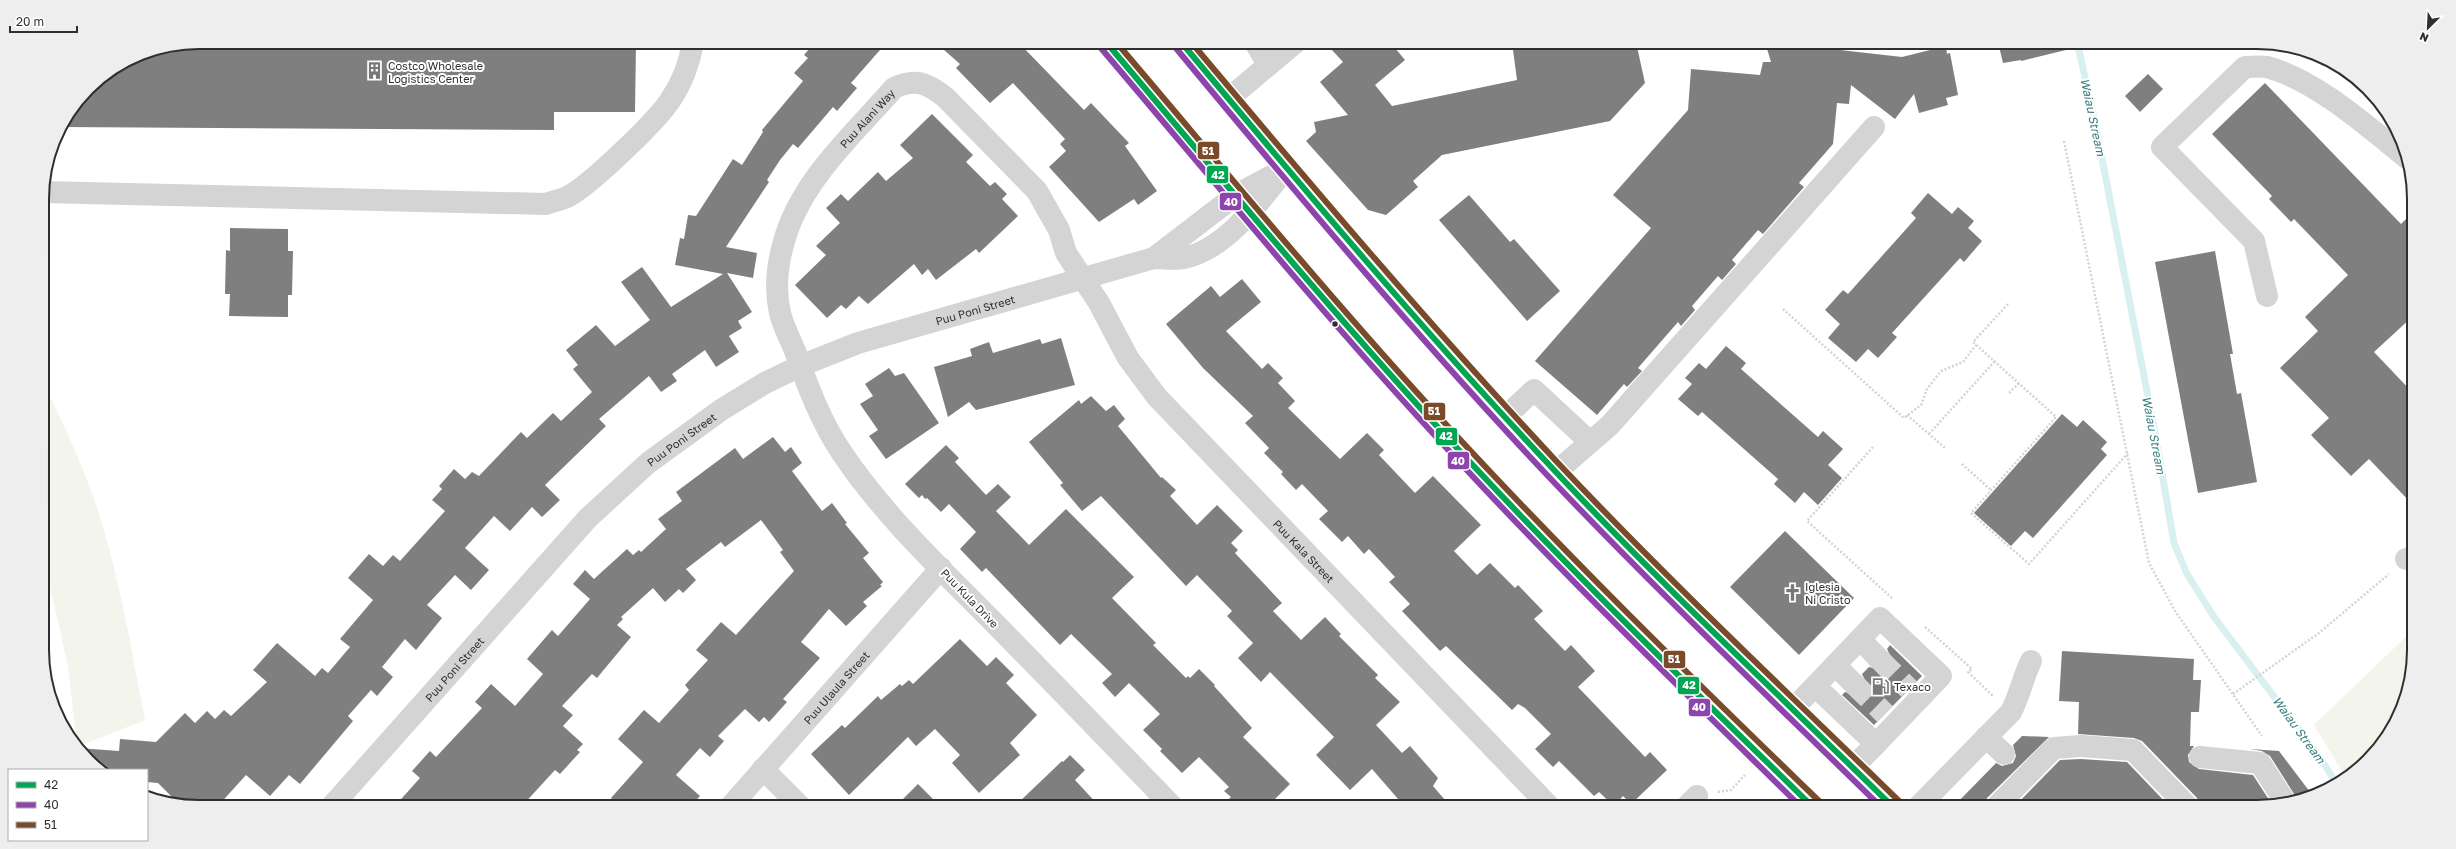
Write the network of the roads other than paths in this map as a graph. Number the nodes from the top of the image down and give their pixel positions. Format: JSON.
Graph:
{"nodes":[{"id":1,"x":691,"y":49,"type":"edge"},
{"id":2,"x":1112,"y":49,"type":"edge"},
{"id":3,"x":1187,"y":49,"type":"edge"},
{"id":4,"x":1259,"y":49,"type":"edge"},
{"id":5,"x":1287,"y":49,"type":"edge"},
{"id":6,"x":1268,"y":65,"type":"junction"},
{"id":7,"x":1228,"y":99,"type":"junction"},
{"id":8,"x":1874,"y":127,"type":"dead end"},
{"id":9,"x":2399,"y":152,"type":"edge"},
{"id":10,"x":1286,"y":168,"type":"junction"},
{"id":11,"x":49,"y":192,"type":"edge"},
{"id":12,"x":1236,"y":195,"type":"junction"},
{"id":13,"x":1252,"y":213,"type":"junction"},
{"id":14,"x":1154,"y":258,"type":"junction"},
{"id":15,"x":1082,"y":278,"type":"junction"},
{"id":16,"x":2267,"y":296,"type":"dead end"},
{"id":17,"x":800,"y":366,"type":"junction"},
{"id":18,"x":1505,"y":418,"type":"junction"},
{"id":19,"x":1590,"y":442,"type":"junction"},
{"id":20,"x":1556,"y":472,"type":"junction"},
{"id":21,"x":941,"y":568,"type":"junction"},
{"id":22,"x":1860,"y":640,"type":"junction"},
{"id":23,"x":1878,"y":658,"type":"tunnel mouth"},
{"id":24,"x":2031,"y":661,"type":"dead end"},
{"id":25,"x":1835,"y":665,"type":"junction"},
{"id":26,"x":1853,"y":683,"type":"tunnel mouth"},
{"id":27,"x":1815,"y":686,"type":"junction"},
{"id":28,"x":1793,"y":709,"type":"junction"},
{"id":29,"x":1986,"y":737,"type":"junction"},
{"id":30,"x":1876,"y":744,"type":"junction"},
{"id":31,"x":2004,"y":754,"type":"dead end"},
{"id":32,"x":2200,"y":757,"type":"dead end"},
{"id":33,"x":1853,"y":767,"type":"junction"},
{"id":34,"x":763,"y":769,"type":"junction"},
{"id":35,"x":2283,"y":798,"type":"edge"},
{"id":36,"x":337,"y":800,"type":"edge"},
{"id":37,"x":736,"y":800,"type":"edge"},
{"id":38,"x":794,"y":800,"type":"edge"},
{"id":39,"x":1166,"y":800,"type":"edge"},
{"id":40,"x":1543,"y":800,"type":"edge"},
{"id":41,"x":1806,"y":800,"type":"edge"},
{"id":42,"x":1886,"y":800,"type":"edge"},
{"id":43,"x":1925,"y":800,"type":"edge"},
{"id":44,"x":2003,"y":800,"type":"edge"},
{"id":45,"x":2181,"y":800,"type":"edge"}],
"edges":[{"from":1,"to":11,"type":"street"},
{"from":2,"to":12,"type":"main road"},
{"from":3,"to":7,"type":"main road"},
{"from":4,"to":6,"type":"street"},
{"from":5,"to":6,"type":"street"},
{"from":6,"to":7,"type":"street"},
{"from":7,"to":10,"type":"main road"},
{"from":8,"to":19,"type":"street"},
{"from":9,"to":16,"type":"street"},
{"from":10,"to":12,"type":"street","name":"Puu Poni Street"},
{"from":10,"to":13,"type":"street","name":"Puu Poni Street"},
{"from":10,"to":18,"type":"main road"},
{"from":12,"to":13,"type":"main road"},
{"from":12,"to":14,"type":"street","name":"Puu Poni Street"},
{"from":13,"to":14,"type":"street","name":"Puu Poni Street"},
{"from":13,"to":41,"type":"main road"},
{"from":14,"to":15,"type":"street","name":"Puu Poni Street"},
{"from":15,"to":17,"type":"street","name":"Puu Poni Street"},
{"from":15,"to":17,"type":"street","name":"Puu Alani Way"},
{"from":15,"to":40,"type":"street","name":"Puu Kala Street"},
{"from":17,"to":21,"type":"street","name":"Puu Kula Drive"},
{"from":17,"to":36,"type":"street","name":"Puu Poni Street"},
{"from":18,"to":19,"type":"street"},
{"from":18,"to":20,"type":"main road"},
{"from":19,"to":20,"type":"street"},
{"from":20,"to":28,"type":"main road"},
{"from":21,"to":34,"type":"street","name":"Puu Ulaula Street"},
{"from":21,"to":39,"type":"street","name":"Puu Kula Drive"},
{"from":22,"to":23,"type":"street"},
{"from":22,"to":25,"type":"street"},
{"from":22,"to":30,"type":"street"},
{"from":24,"to":29,"type":"street"},
{"from":25,"to":26,"type":"street"},
{"from":25,"to":27,"type":"street"},
{"from":27,"to":28,"type":"street"},
{"from":27,"to":30,"type":"street"},
{"from":28,"to":33,"type":"main road"},
{"from":29,"to":31,"type":"street"},
{"from":29,"to":43,"type":"street"},
{"from":30,"to":33,"type":"street"},
{"from":32,"to":35,"type":"street"},
{"from":33,"to":42,"type":"main road"},
{"from":34,"to":37,"type":"street","name":"Puu Ulaula Street"},
{"from":34,"to":38,"type":"street"},
{"from":44,"to":45,"type":"street"}]}
